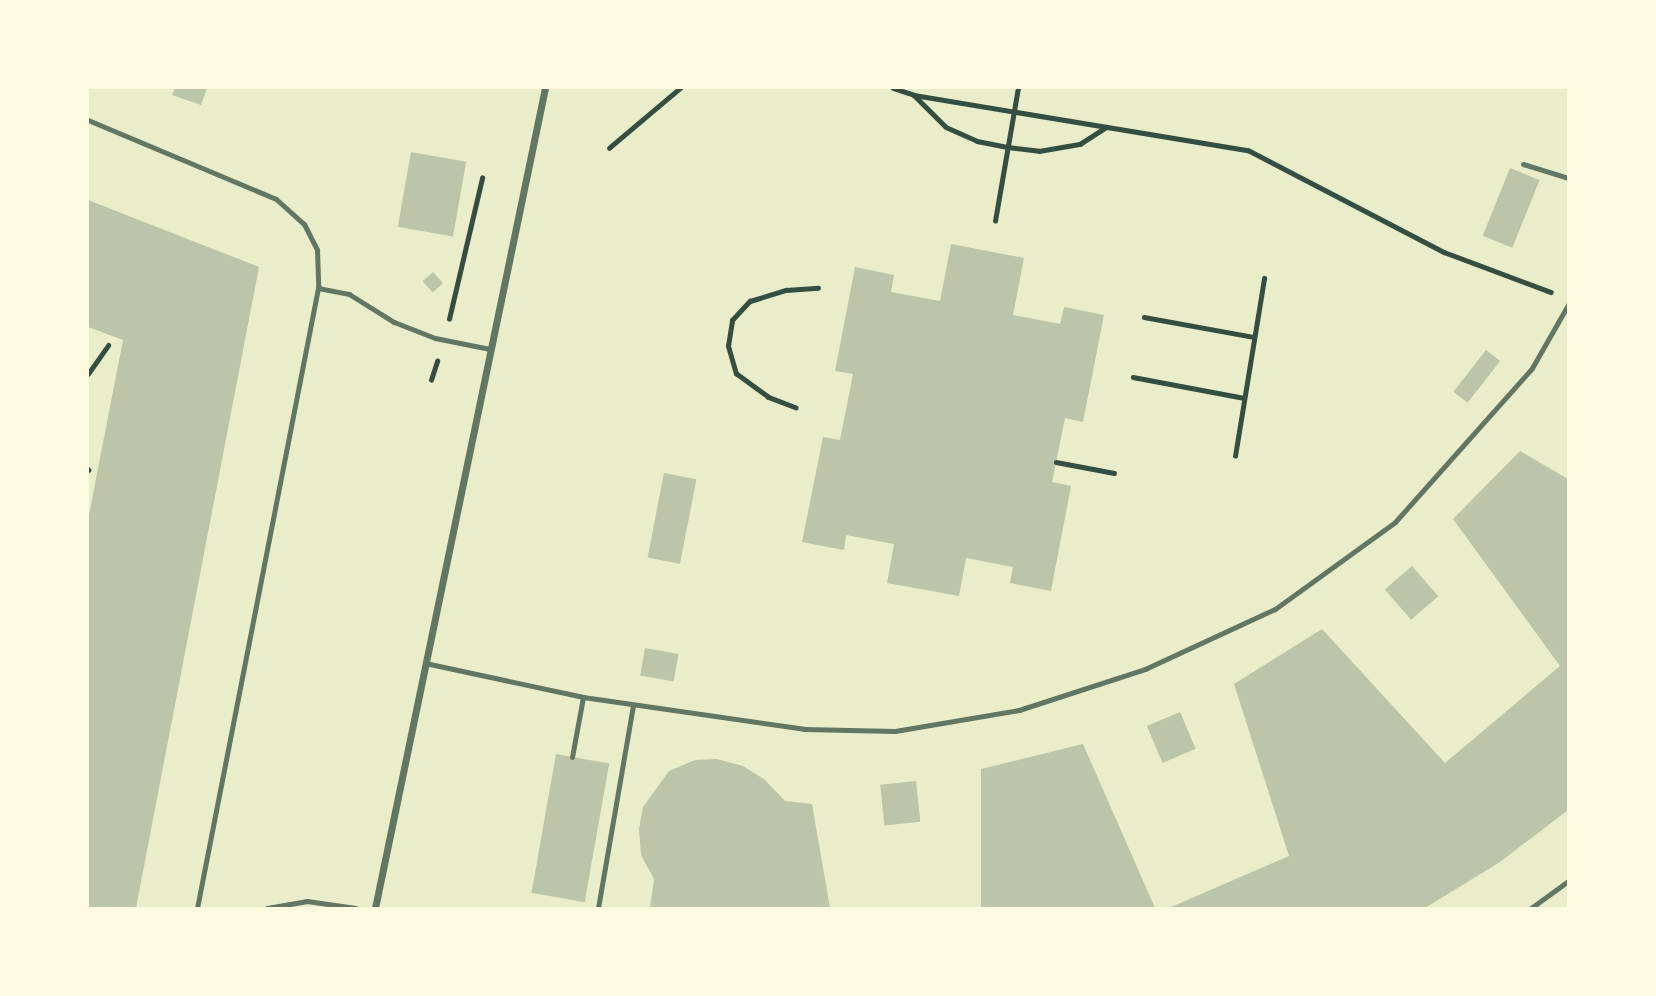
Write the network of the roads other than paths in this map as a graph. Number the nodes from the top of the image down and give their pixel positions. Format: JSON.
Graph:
{"nodes":[{"id":1,"x":545,"y":88,"type":"edge"},
{"id":2,"x":88,"y":120,"type":"edge"},
{"id":3,"x":1523,"y":164,"type":"dead end"},
{"id":4,"x":1569,"y":178,"type":"edge"},
{"id":5,"x":318,"y":288,"type":"junction"},
{"id":6,"x":1569,"y":304,"type":"edge"},
{"id":7,"x":490,"y":349,"type":"junction"},
{"id":8,"x":425,"y":663,"type":"junction"},
{"id":9,"x":583,"y":697,"type":"junction"},
{"id":10,"x":633,"y":705,"type":"junction"},
{"id":11,"x":572,"y":757,"type":"dead end"},
{"id":12,"x":1569,"y":881,"type":"edge"},
{"id":13,"x":197,"y":908,"type":"edge"},
{"id":14,"x":267,"y":908,"type":"edge"},
{"id":15,"x":356,"y":908,"type":"edge"},
{"id":16,"x":375,"y":908,"type":"edge"},
{"id":17,"x":598,"y":908,"type":"edge"},
{"id":18,"x":1531,"y":908,"type":"edge"}],
"edges":[{"from":1,"to":7,"type":"street"},
{"from":2,"to":5,"type":"lane"},
{"from":3,"to":4,"type":"lane"},
{"from":5,"to":7,"type":"lane"},
{"from":5,"to":13,"type":"lane"},
{"from":6,"to":10,"type":"lane"},
{"from":7,"to":8,"type":"street"},
{"from":8,"to":9,"type":"lane"},
{"from":8,"to":16,"type":"street"},
{"from":9,"to":10,"type":"lane"},
{"from":9,"to":11,"type":"lane"},
{"from":10,"to":17,"type":"lane"},
{"from":12,"to":18,"type":"lane"},
{"from":14,"to":15,"type":"lane"}]}
